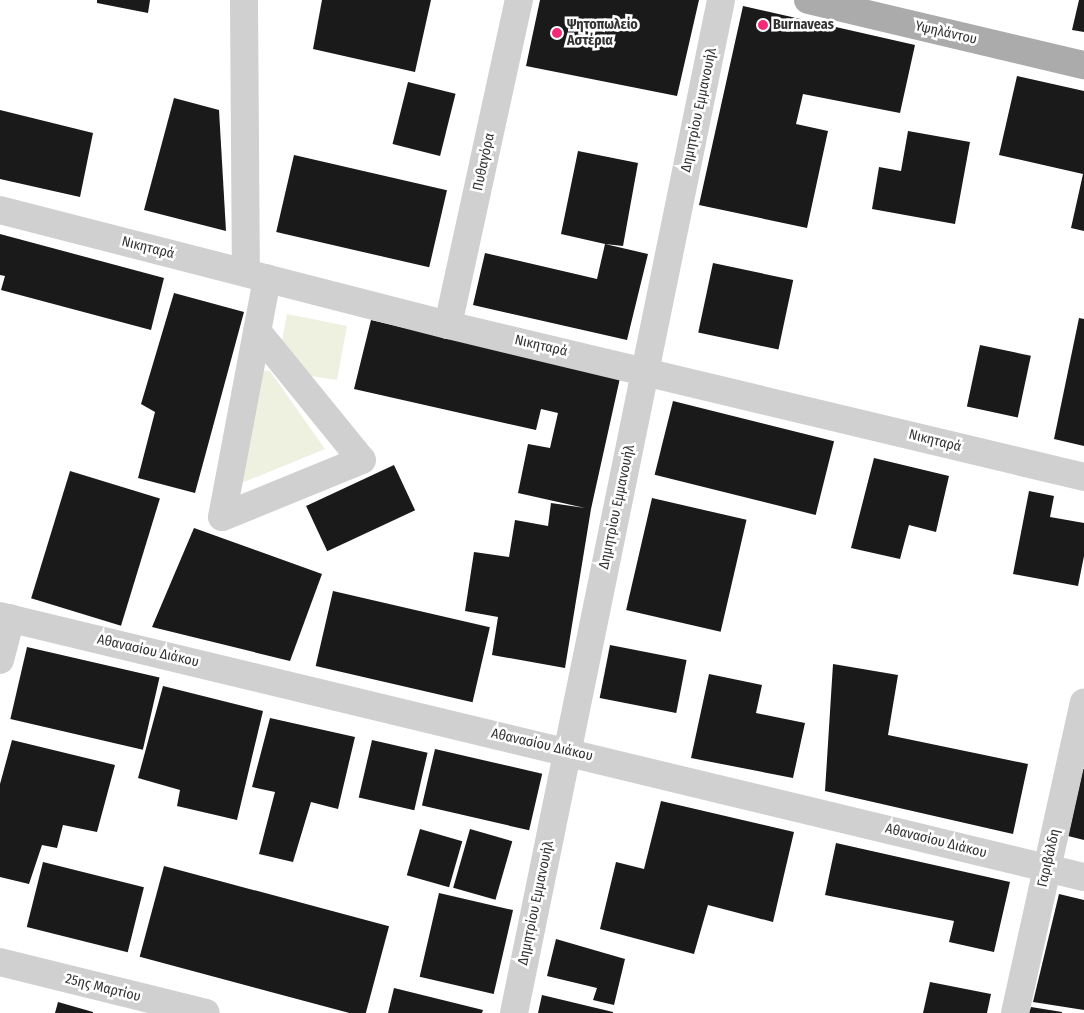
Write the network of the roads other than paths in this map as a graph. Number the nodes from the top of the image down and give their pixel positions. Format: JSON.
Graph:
{"nodes":[{"id":1,"x":244,"y":0,"type":"edge"},
{"id":2,"x":519,"y":0,"type":"edge"},
{"id":3,"x":721,"y":0,"type":"edge"},
{"id":4,"x":808,"y":0,"type":"edge"},
{"id":5,"x":1084,"y":66,"type":"edge"},
{"id":6,"x":0,"y":210,"type":"edge"},
{"id":7,"x":257,"y":276,"type":"junction"},
{"id":8,"x":448,"y":324,"type":"junction"},
{"id":9,"x":257,"y":331,"type":"junction"},
{"id":10,"x":645,"y":371,"type":"junction"},
{"id":11,"x":1084,"y":477,"type":"edge"},
{"id":12,"x":5,"y":617,"type":"edge"},
{"id":13,"x":0,"y":660,"type":"edge"},
{"id":14,"x":1084,"y":703,"type":"edge"},
{"id":15,"x":567,"y":751,"type":"junction"},
{"id":16,"x":1047,"y":868,"type":"junction"},
{"id":17,"x":1084,"y":877,"type":"edge"},
{"id":18,"x":0,"y":962,"type":"edge"},
{"id":19,"x":206,"y":1013,"type":"edge"},
{"id":20,"x":514,"y":1013,"type":"edge"},
{"id":21,"x":1015,"y":1013,"type":"edge"}],
"edges":[{"from":1,"to":7,"type":"street"},
{"from":2,"to":8,"type":"street","name":"Πυθαγόρα"},
{"from":3,"to":10,"type":"street","name":"Δημητρίου Εμμανουήλ"},
{"from":4,"to":5,"type":"main road","name":"Υψηλάντου"},
{"from":6,"to":7,"type":"street","name":"Νικηταρά"},
{"from":7,"to":8,"type":"street","name":"Νικηταρά"},
{"from":7,"to":9,"type":"street"},
{"from":8,"to":10,"type":"street","name":"Νικηταρά"},
{"from":9,"to":9,"type":"street"},
{"from":10,"to":11,"type":"street","name":"Νικηταρά"},
{"from":10,"to":15,"type":"street","name":"Δημητρίου Εμμανουήλ"},
{"from":12,"to":13,"type":"street"},
{"from":12,"to":15,"type":"street","name":"Αθανασίου Διάκου"},
{"from":14,"to":16,"type":"street","name":"Γαριβάλδη"},
{"from":15,"to":16,"type":"street","name":"Αθανασίου Διάκου"},
{"from":15,"to":20,"type":"street","name":"Δημητρίου Εμμανουήλ"},
{"from":16,"to":17,"type":"street","name":"Αθανασίου Διάκου"},
{"from":16,"to":21,"type":"street","name":"Γαριβάλδη"},
{"from":18,"to":19,"type":"street","name":"25ης Μαρτίου"}]}
